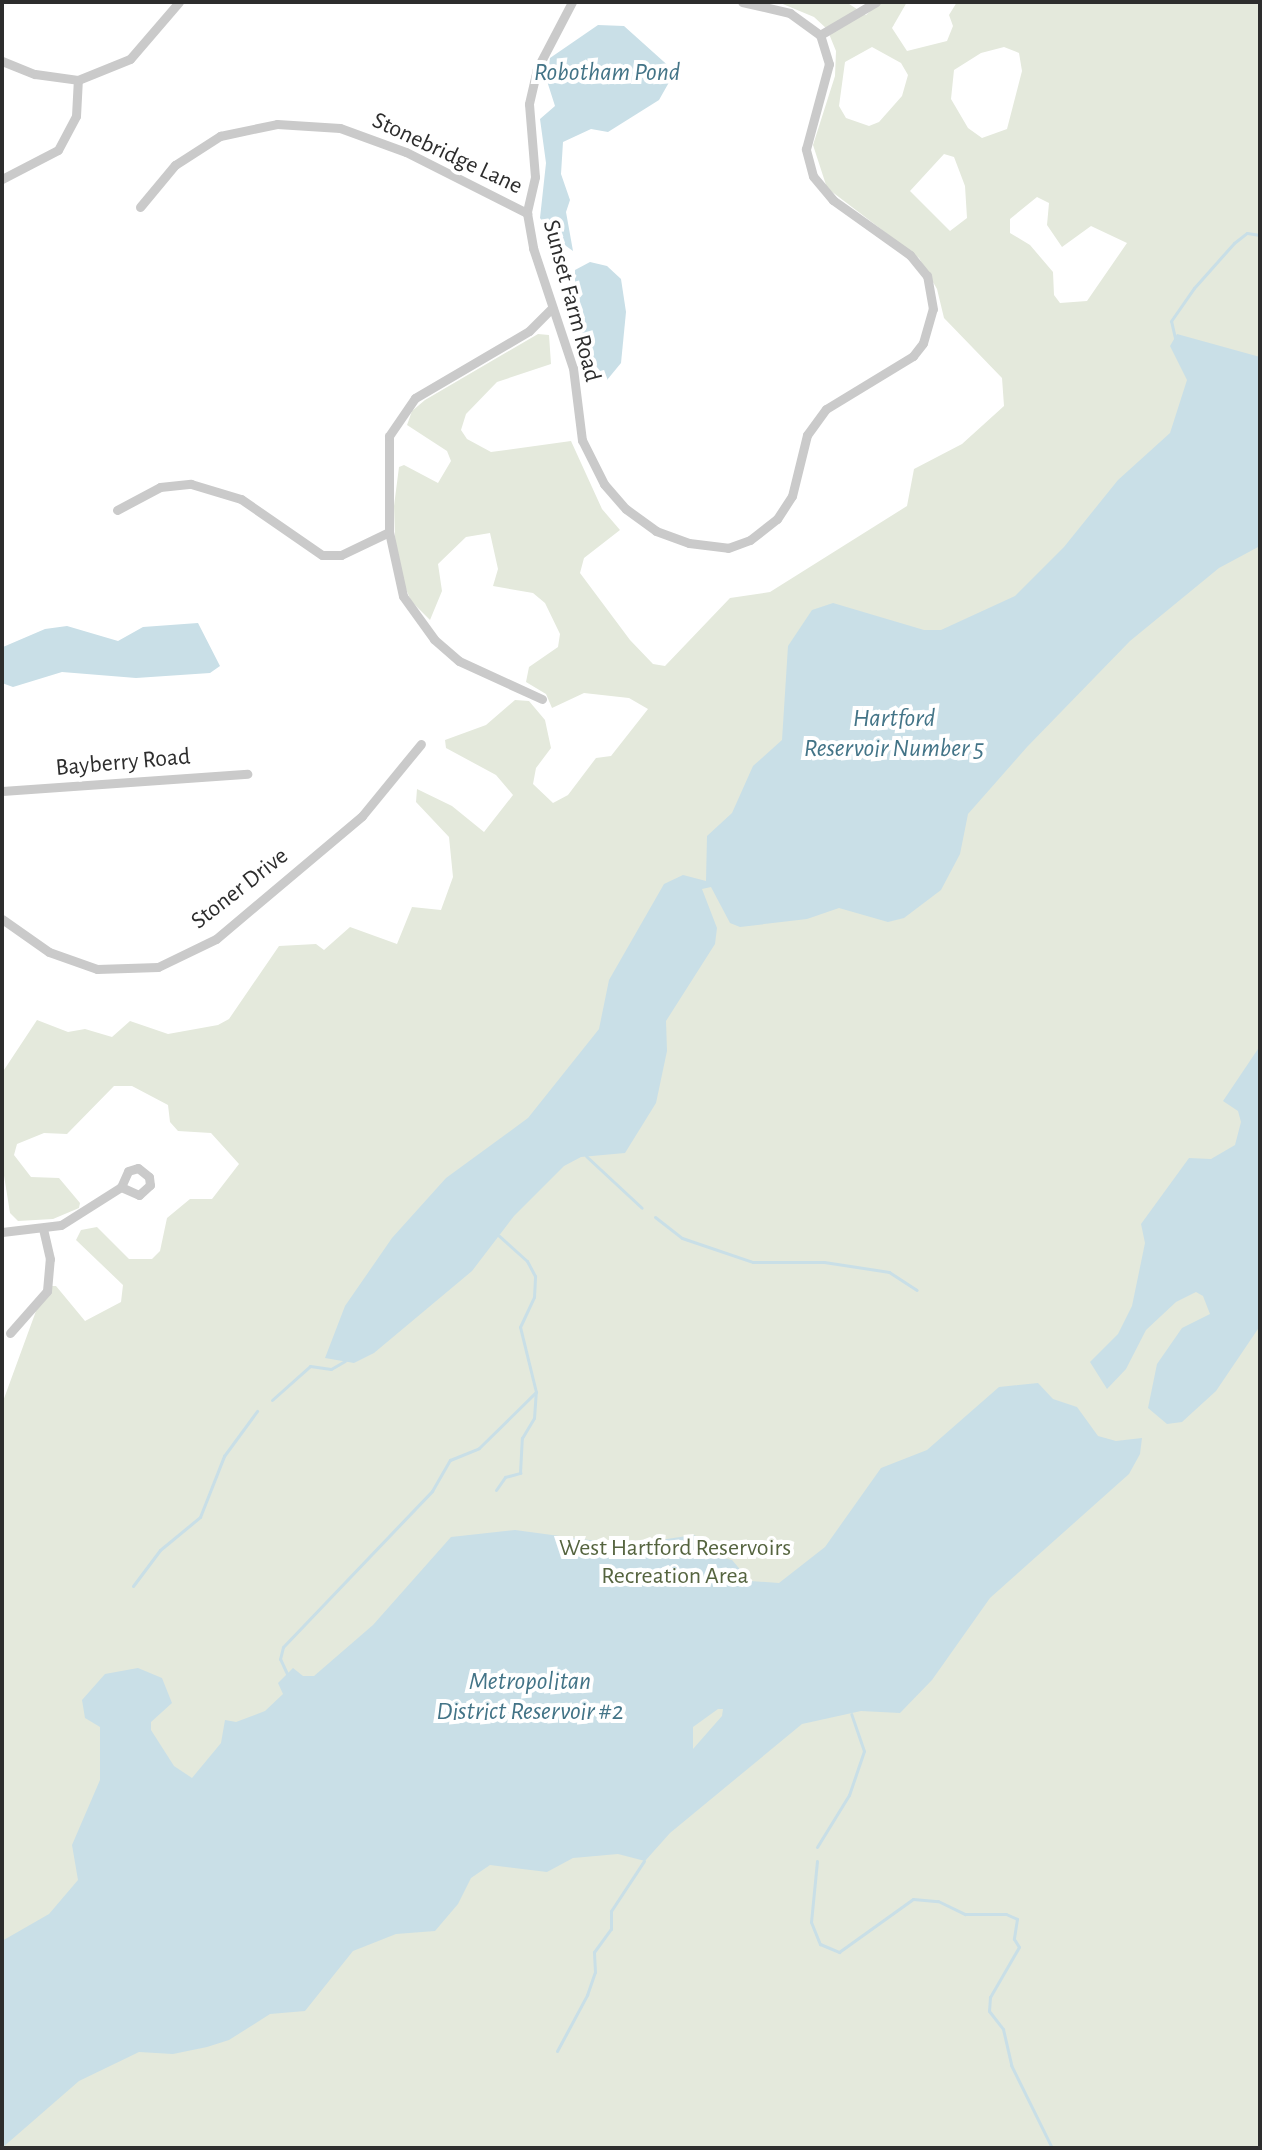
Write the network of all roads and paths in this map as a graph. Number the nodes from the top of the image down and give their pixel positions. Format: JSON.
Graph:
{"nodes":[{"id":1,"x":179,"y":2,"type":"edge"},
{"id":2,"x":572,"y":2,"type":"edge"},
{"id":3,"x":742,"y":2,"type":"edge"},
{"id":4,"x":876,"y":2,"type":"edge"},
{"id":5,"x":820,"y":35,"type":"junction"},
{"id":6,"x":2,"y":61,"type":"edge"},
{"id":7,"x":78,"y":80,"type":"junction"},
{"id":8,"x":2,"y":179,"type":"edge"},
{"id":9,"x":140,"y":207,"type":"dead end"},
{"id":10,"x":527,"y":213,"type":"junction"},
{"id":11,"x":552,"y":308,"type":"junction"},
{"id":12,"x":117,"y":510,"type":"dead end"},
{"id":13,"x":389,"y":532,"type":"junction"},
{"id":14,"x":542,"y":699,"type":"dead end"},
{"id":15,"x":421,"y":744,"type":"dead end"},
{"id":16,"x":247,"y":774,"type":"dead end"},
{"id":17,"x":2,"y":791,"type":"edge"},
{"id":18,"x":2,"y":919,"type":"edge"},
{"id":19,"x":121,"y":1187,"type":"dead end"},
{"id":20,"x":43,"y":1229,"type":"junction"},
{"id":21,"x":2,"y":1232,"type":"edge"},
{"id":22,"x":10,"y":1333,"type":"dead end"}],
"edges":[{"from":1,"to":7,"type":"street"},
{"from":2,"to":10,"type":"street","name":"Sunset Farm Road"},
{"from":3,"to":5,"type":"street"},
{"from":4,"to":5,"type":"street"},
{"from":5,"to":11,"type":"street","name":"Sunset Farm Road"},
{"from":6,"to":7,"type":"street"},
{"from":7,"to":8,"type":"street"},
{"from":9,"to":10,"type":"street","name":"Stonebridge Lane"},
{"from":10,"to":11,"type":"street","name":"Sunset Farm Road"},
{"from":11,"to":13,"type":"street"},
{"from":12,"to":13,"type":"street"},
{"from":13,"to":14,"type":"street"},
{"from":15,"to":18,"type":"street","name":"Stoner Drive"},
{"from":16,"to":17,"type":"street","name":"Bayberry Road"},
{"from":19,"to":20,"type":"street"},
{"from":20,"to":21,"type":"street"},
{"from":20,"to":22,"type":"street"}]}
